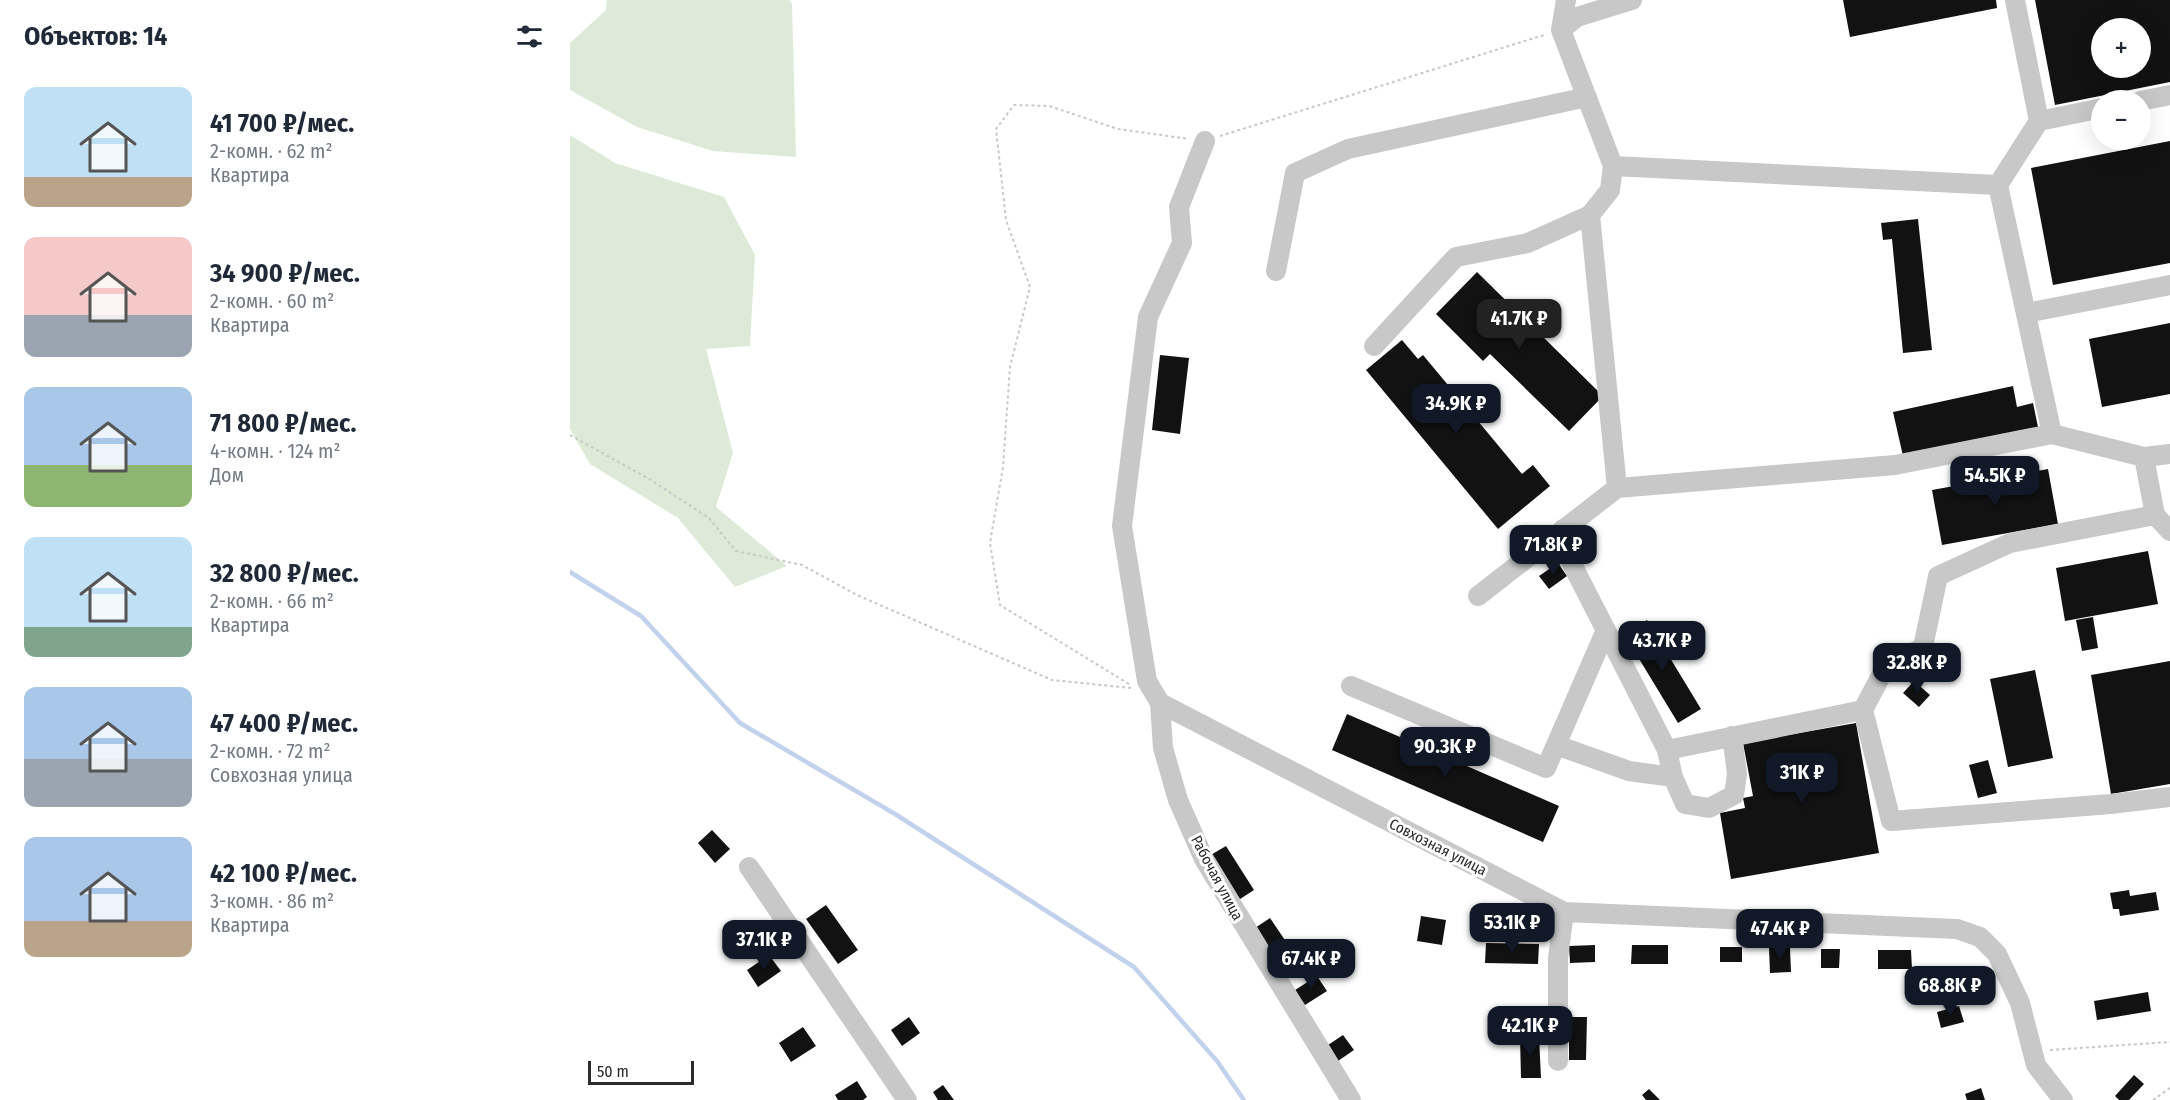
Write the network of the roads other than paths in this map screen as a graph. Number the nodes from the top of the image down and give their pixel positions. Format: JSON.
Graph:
{"nodes":[{"id":1,"x":1566,"y":0,"type":"edge"},
{"id":2,"x":1632,"y":0,"type":"edge"},
{"id":3,"x":2015,"y":0,"type":"edge"},
{"id":4,"x":1561,"y":30,"type":"junction"},
{"id":5,"x":2170,"y":95,"type":"edge"},
{"id":6,"x":1587,"y":97,"type":"junction"},
{"id":7,"x":2151,"y":98,"type":"edge"},
{"id":8,"x":2091,"y":110,"type":"edge"},
{"id":9,"x":2039,"y":121,"type":"junction"},
{"id":10,"x":1205,"y":141,"type":"dead end"},
{"id":11,"x":1613,"y":166,"type":"junction"},
{"id":12,"x":1998,"y":185,"type":"junction"},
{"id":13,"x":1590,"y":215,"type":"junction"},
{"id":14,"x":1276,"y":271,"type":"dead end"},
{"id":15,"x":2170,"y":285,"type":"edge"},
{"id":16,"x":2026,"y":313,"type":"junction"},
{"id":17,"x":1374,"y":346,"type":"dead end"},
{"id":18,"x":2052,"y":434,"type":"junction"},
{"id":19,"x":2170,"y":454,"type":"edge"},
{"id":20,"x":2144,"y":457,"type":"junction"},
{"id":21,"x":1617,"y":488,"type":"junction"},
{"id":22,"x":2156,"y":515,"type":"junction"},
{"id":23,"x":1563,"y":529,"type":"junction"},
{"id":24,"x":2170,"y":531,"type":"edge"},
{"id":25,"x":1478,"y":596,"type":"dead end"},
{"id":26,"x":1606,"y":630,"type":"junction"},
{"id":27,"x":1351,"y":686,"type":"dead end"},
{"id":28,"x":1160,"y":703,"type":"junction"},
{"id":29,"x":1863,"y":710,"type":"junction"},
{"id":30,"x":1732,"y":736,"type":"junction"},
{"id":31,"x":1556,"y":745,"type":"junction"},
{"id":32,"x":1667,"y":750,"type":"junction"},
{"id":33,"x":1673,"y":777,"type":"junction"},
{"id":34,"x":2170,"y":797,"type":"edge"},
{"id":35,"x":749,"y":867,"type":"dead end"},
{"id":36,"x":1564,"y":912,"type":"junction"},
{"id":37,"x":1558,"y":1061,"type":"dead end"},
{"id":38,"x":907,"y":1100,"type":"edge"},
{"id":39,"x":1351,"y":1100,"type":"edge"},
{"id":40,"x":2063,"y":1100,"type":"edge"}],
"edges":[{"from":1,"to":4,"type":"street"},
{"from":2,"to":4,"type":"street"},
{"from":3,"to":9,"type":"street"},
{"from":4,"to":6,"type":"street"},
{"from":5,"to":7,"type":"street"},
{"from":6,"to":11,"type":"street"},
{"from":6,"to":14,"type":"street"},
{"from":8,"to":9,"type":"street"},
{"from":9,"to":12,"type":"street"},
{"from":10,"to":28,"type":"street"},
{"from":11,"to":12,"type":"street"},
{"from":11,"to":13,"type":"street"},
{"from":12,"to":16,"type":"street"},
{"from":13,"to":17,"type":"street"},
{"from":13,"to":21,"type":"street"},
{"from":15,"to":16,"type":"street"},
{"from":16,"to":18,"type":"street"},
{"from":18,"to":20,"type":"street"},
{"from":18,"to":21,"type":"street"},
{"from":19,"to":20,"type":"street"},
{"from":20,"to":22,"type":"street"},
{"from":21,"to":23,"type":"street"},
{"from":22,"to":24,"type":"street"},
{"from":22,"to":29,"type":"street"},
{"from":23,"to":25,"type":"street"},
{"from":23,"to":26,"type":"street"},
{"from":26,"to":31,"type":"street"},
{"from":26,"to":32,"type":"street"},
{"from":27,"to":31,"type":"street"},
{"from":28,"to":36,"type":"street","name":"Совхозная улица"},
{"from":28,"to":39,"type":"street","name":"Рабочая улица"},
{"from":29,"to":30,"type":"street"},
{"from":29,"to":34,"type":"street"},
{"from":30,"to":32,"type":"street"},
{"from":30,"to":33,"type":"street"},
{"from":31,"to":33,"type":"street"},
{"from":32,"to":33,"type":"street"},
{"from":35,"to":38,"type":"street"},
{"from":36,"to":37,"type":"street"},
{"from":36,"to":40,"type":"street","name":"Совхозная улица"}]}
